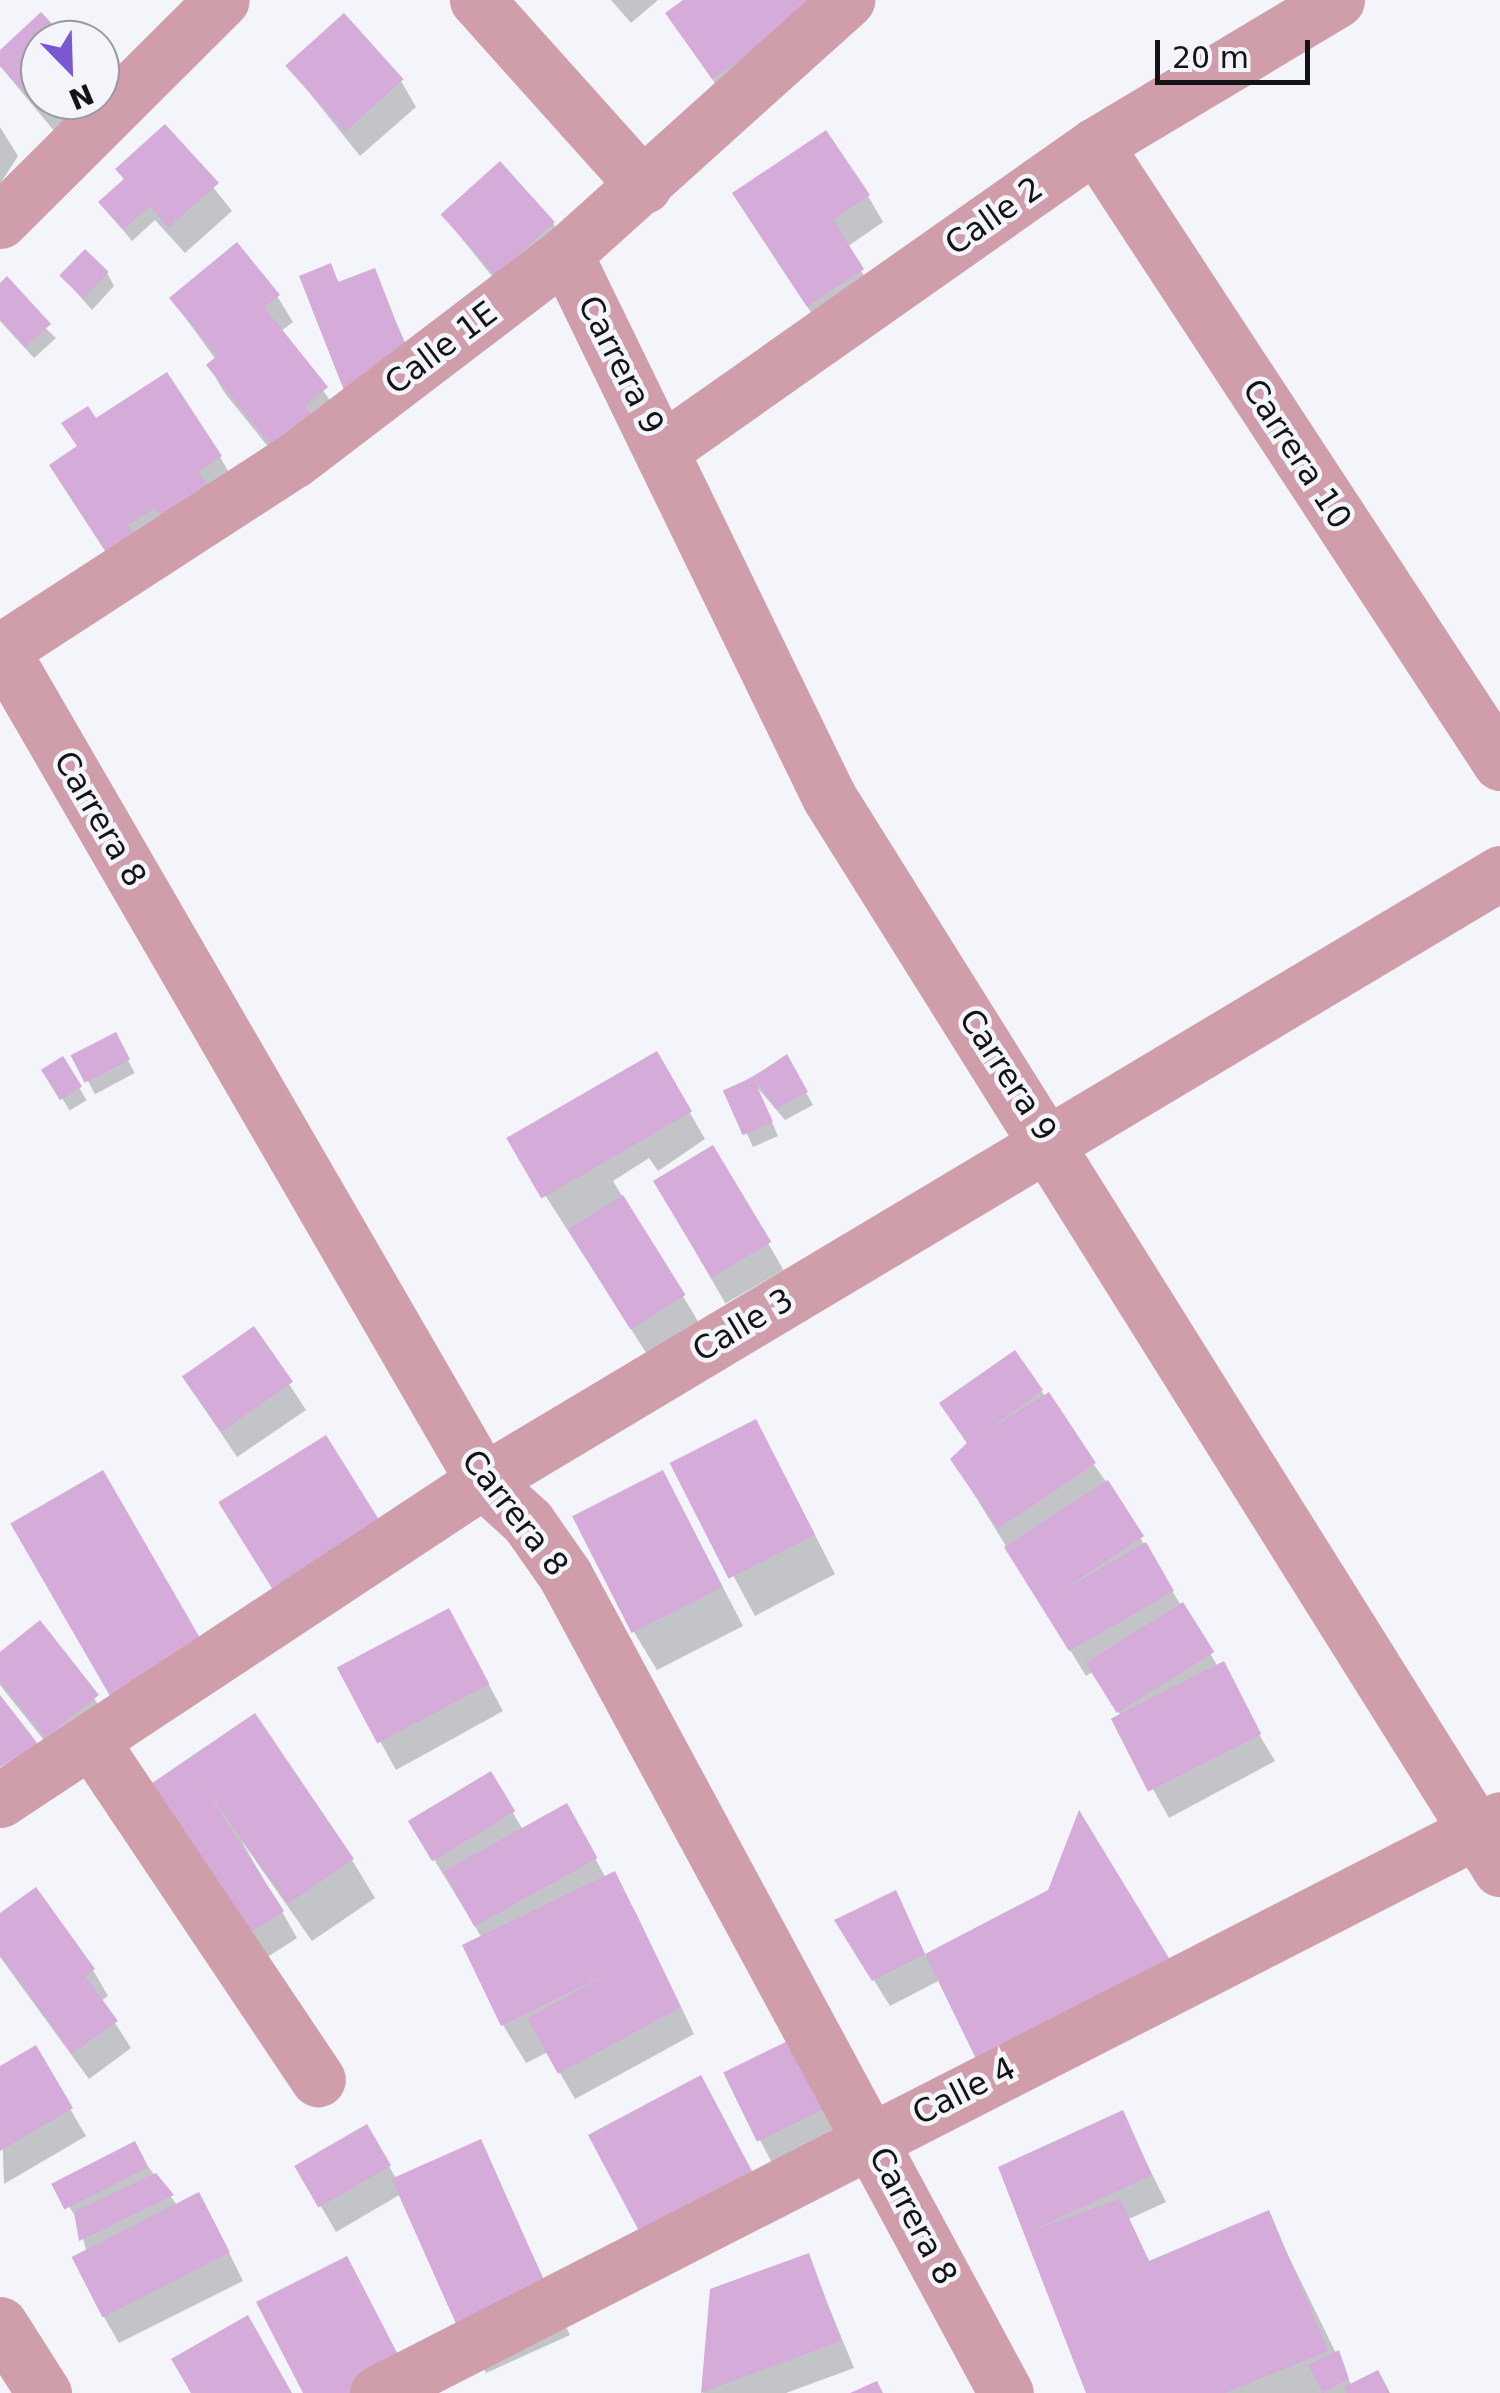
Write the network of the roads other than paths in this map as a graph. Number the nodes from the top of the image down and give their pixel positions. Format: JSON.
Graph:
{"nodes":[{"id":1,"x":222,"y":0,"type":"edge"},
{"id":2,"x":477,"y":0,"type":"edge"},
{"id":3,"x":847,"y":0,"type":"edge"},
{"id":4,"x":1337,"y":0,"type":"edge"},
{"id":5,"x":1094,"y":146,"type":"junction"},
{"id":6,"x":644,"y":186,"type":"junction"},
{"id":7,"x":0,"y":220,"type":"edge"},
{"id":8,"x":566,"y":254,"type":"junction"},
{"id":9,"x":663,"y":450,"type":"junction"},
{"id":10,"x":1,"y":649,"type":"edge"},
{"id":11,"x":1500,"y":763,"type":"edge"},
{"id":12,"x":1500,"y":874,"type":"edge"},
{"id":13,"x":1050,"y":1142,"type":"junction"},
{"id":14,"x":482,"y":1481,"type":"junction"},
{"id":15,"x":92,"y":1742,"type":"junction"},
{"id":16,"x":0,"y":1800,"type":"edge"},
{"id":17,"x":1492,"y":1840,"type":"edge"},
{"id":18,"x":318,"y":2079,"type":"dead end"},
{"id":19,"x":872,"y":2137,"type":"junction"},
{"id":20,"x":0,"y":2324,"type":"edge"},
{"id":21,"x":44,"y":2393,"type":"edge"},
{"id":22,"x":377,"y":2393,"type":"edge"},
{"id":23,"x":1006,"y":2393,"type":"edge"}],
"edges":[{"from":1,"to":7,"type":"street"},
{"from":2,"to":6,"type":"street"},
{"from":3,"to":6,"type":"street","name":"Calle 1E"},
{"from":4,"to":5,"type":"street","name":"Calle 2"},
{"from":5,"to":9,"type":"street","name":"Calle 2"},
{"from":5,"to":11,"type":"street","name":"Carrera 10"},
{"from":6,"to":8,"type":"street","name":"Calle 1E"},
{"from":8,"to":9,"type":"street","name":"Carrera 9"},
{"from":8,"to":10,"type":"street","name":"Calle 1E"},
{"from":9,"to":13,"type":"street","name":"Carrera 9"},
{"from":10,"to":14,"type":"street","name":"Carrera 8"},
{"from":12,"to":13,"type":"street","name":"Calle 3"},
{"from":13,"to":14,"type":"street","name":"Calle 3"},
{"from":13,"to":17,"type":"street","name":"Carrera 9"},
{"from":14,"to":15,"type":"street","name":"Calle 3"},
{"from":14,"to":19,"type":"street","name":"Carrera 8"},
{"from":15,"to":16,"type":"street","name":"Calle 3"},
{"from":15,"to":18,"type":"street"},
{"from":17,"to":19,"type":"street","name":"Calle 4"},
{"from":19,"to":22,"type":"street","name":"Calle 4"},
{"from":19,"to":23,"type":"street","name":"Carrera 8"},
{"from":20,"to":21,"type":"street"}]}
